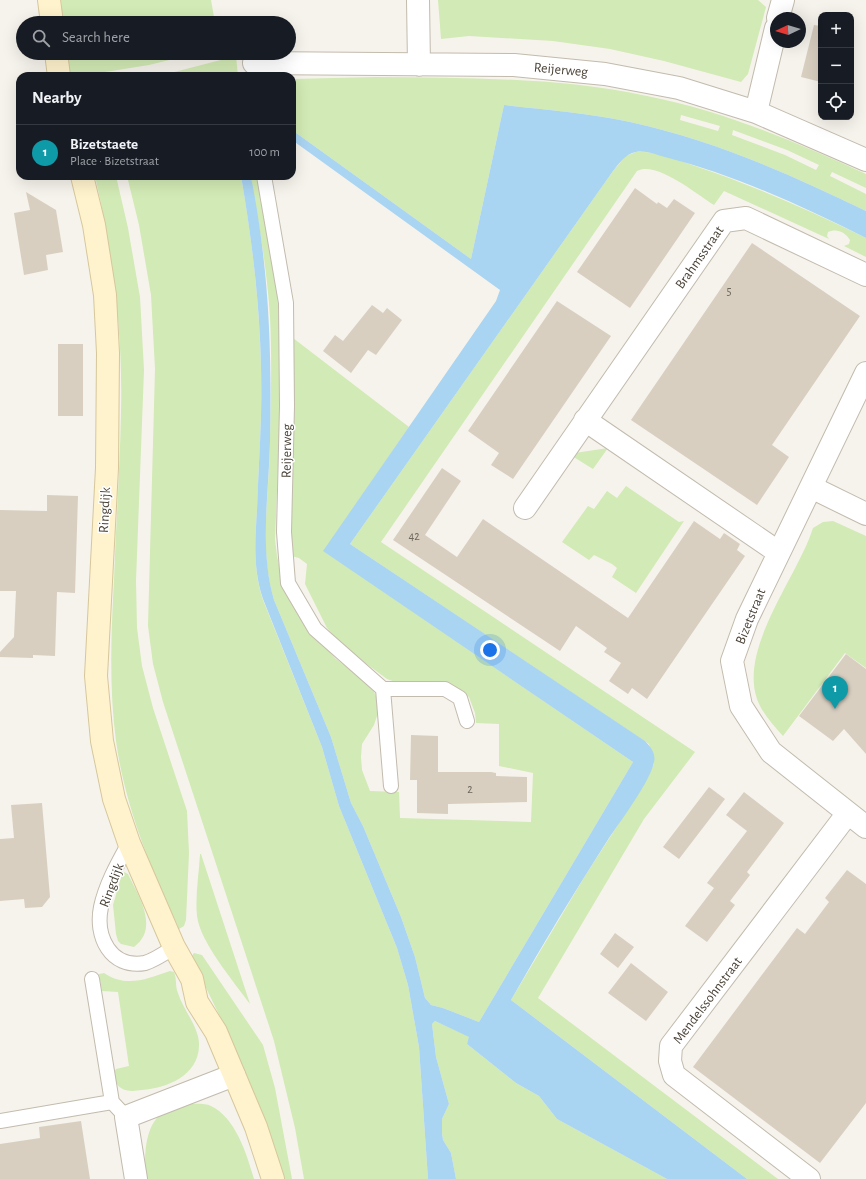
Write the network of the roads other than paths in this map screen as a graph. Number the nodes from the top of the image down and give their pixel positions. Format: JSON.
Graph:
{"nodes":[{"id":1,"x":49,"y":0,"type":"edge"},
{"id":2,"x":418,"y":0,"type":"edge"},
{"id":3,"x":783,"y":0,"type":"edge"},
{"id":4,"x":780,"y":12,"type":"edge"},
{"id":5,"x":51,"y":16,"type":"edge"},
{"id":6,"x":771,"y":48,"type":"edge"},
{"id":7,"x":57,"y":60,"type":"edge"},
{"id":8,"x":419,"y":65,"type":"junction"},
{"id":9,"x":254,"y":69,"type":"edge"},
{"id":10,"x":58,"y":72,"type":"edge"},
{"id":11,"x":756,"y":112,"type":"junction"},
{"id":12,"x":866,"y":160,"type":"edge"},
{"id":13,"x":83,"y":180,"type":"edge"},
{"id":14,"x":265,"y":180,"type":"edge"},
{"id":15,"x":866,"y":275,"type":"edge"},
{"id":16,"x":866,"y":373,"type":"edge"},
{"id":17,"x":585,"y":420,"type":"junction"},
{"id":18,"x":811,"y":486,"type":"junction"},
{"id":19,"x":525,"y":508,"type":"dead end"},
{"id":20,"x":866,"y":514,"type":"edge"},
{"id":21,"x":778,"y":552,"type":"junction"},
{"id":22,"x":383,"y":689,"type":"junction"},
{"id":23,"x":467,"y":721,"type":"dead end"},
{"id":24,"x":391,"y":786,"type":"dead end"},
{"id":25,"x":848,"y":813,"type":"junction"},
{"id":26,"x":866,"y":827,"type":"edge"},
{"id":27,"x":129,"y":843,"type":"junction"},
{"id":28,"x":174,"y":948,"type":"junction"},
{"id":29,"x":92,"y":979,"type":"dead end"},
{"id":30,"x":234,"y":1075,"type":"junction"},
{"id":31,"x":119,"y":1110,"type":"junction"},
{"id":32,"x":0,"y":1121,"type":"edge"},
{"id":33,"x":136,"y":1179,"type":"edge"},
{"id":34,"x":273,"y":1179,"type":"edge"},
{"id":35,"x":809,"y":1179,"type":"edge"}],
"edges":[{"from":1,"to":5,"type":"street"},
{"from":2,"to":8,"type":"street"},
{"from":3,"to":4,"type":"street"},
{"from":6,"to":11,"type":"street"},
{"from":7,"to":10,"type":"street"},
{"from":8,"to":9,"type":"street","name":"Reijerweg"},
{"from":8,"to":11,"type":"street","name":"Reijerweg"},
{"from":11,"to":12,"type":"street","name":"Reijerweg"},
{"from":13,"to":27,"type":"street","name":"Ringdijk"},
{"from":14,"to":22,"type":"lane","name":"Reijerweg"},
{"from":15,"to":17,"type":"street","name":"Brahmsstraat"},
{"from":16,"to":18,"type":"street","name":"Bizetstraat"},
{"from":17,"to":19,"type":"street","name":"Brahmsstraat"},
{"from":17,"to":21,"type":"street"},
{"from":18,"to":20,"type":"street"},
{"from":18,"to":21,"type":"street","name":"Bizetstraat"},
{"from":21,"to":25,"type":"street","name":"Bizetstraat"},
{"from":22,"to":23,"type":"lane"},
{"from":22,"to":24,"type":"lane"},
{"from":25,"to":26,"type":"street","name":"Bizetstraat"},
{"from":25,"to":35,"type":"street","name":"Mendelssohnstraat"},
{"from":27,"to":28,"type":"street","name":"Ringdijk"},
{"from":27,"to":28,"type":"lane","name":"Ringdijk"},
{"from":28,"to":30,"type":"street","name":"Ringdijk"},
{"from":29,"to":31,"type":"lane"},
{"from":30,"to":31,"type":"street"},
{"from":30,"to":34,"type":"street","name":"Ringdijk"},
{"from":31,"to":32,"type":"lane"},
{"from":31,"to":33,"type":"street"}]}
